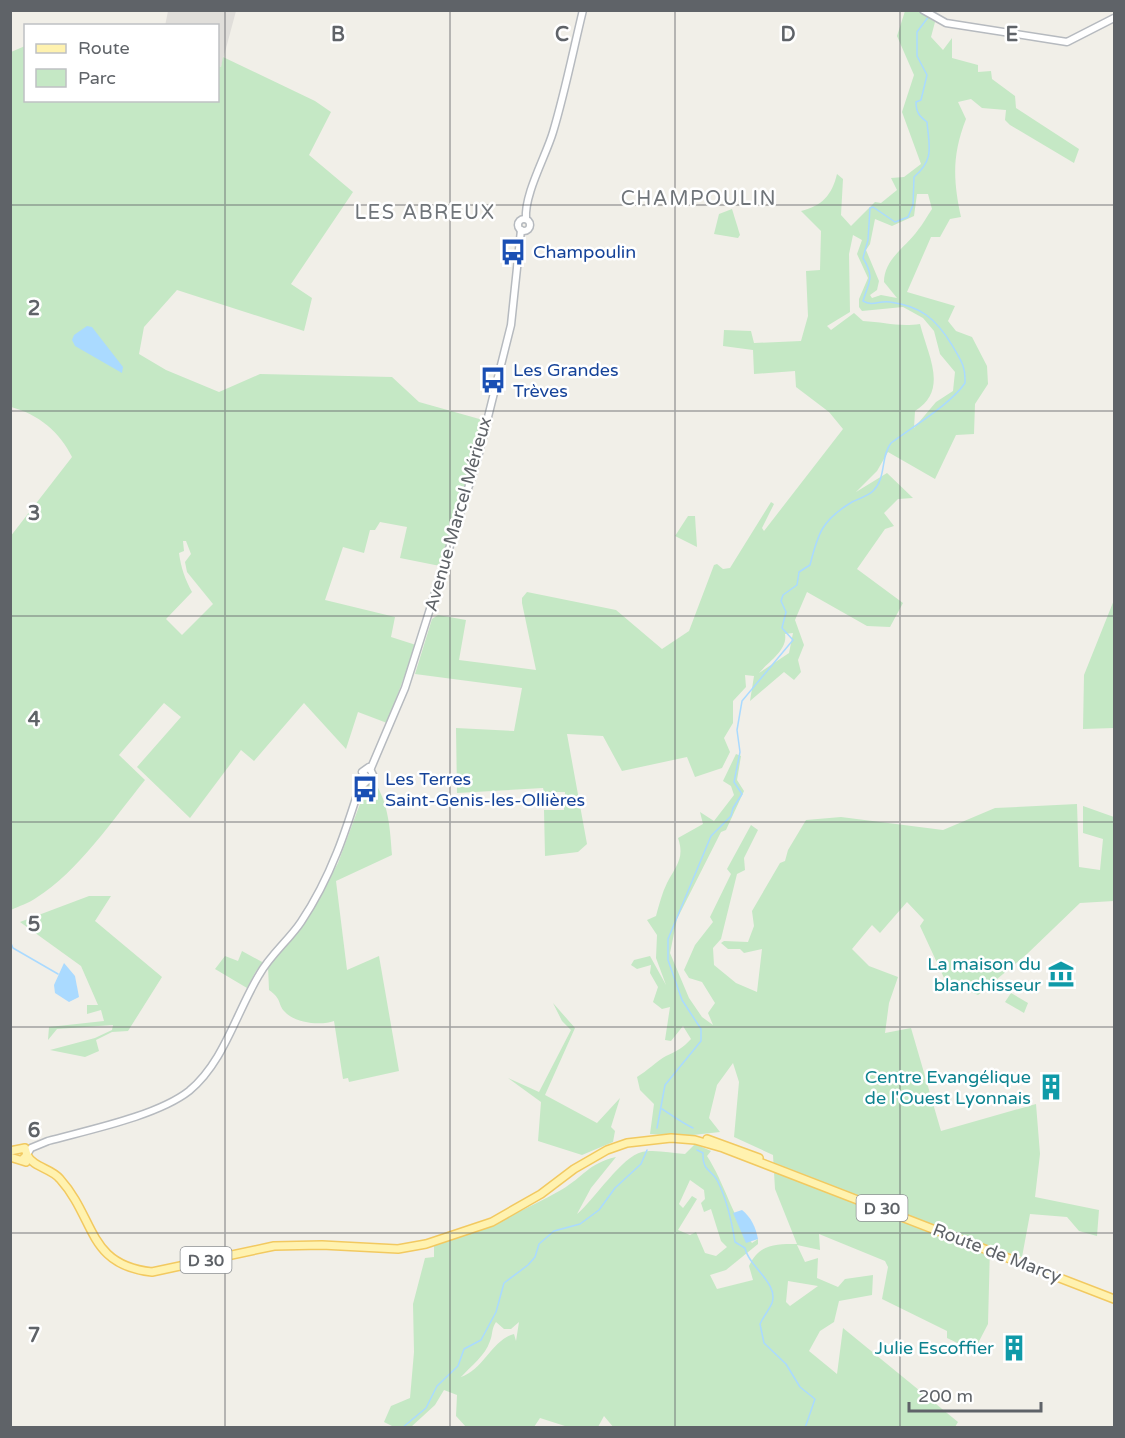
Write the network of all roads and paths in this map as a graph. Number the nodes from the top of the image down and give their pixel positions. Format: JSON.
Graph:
{"nodes":[{"id":1,"x":583,"y":10,"type":"edge"},
{"id":2,"x":926,"y":13,"type":"edge"},
{"id":3,"x":1114,"y":18,"type":"edge"},
{"id":4,"x":19,"y":1154,"type":"edge"},
{"id":5,"x":1114,"y":1299,"type":"edge"}],
"edges":[{"from":1,"to":4,"type":"main road","name":"Avenue Marcel Mérieux"},
{"from":2,"to":3,"type":"main road"},
{"from":4,"to":5,"type":"main road","name":"Route de Marcy","number":"D 30"}]}
